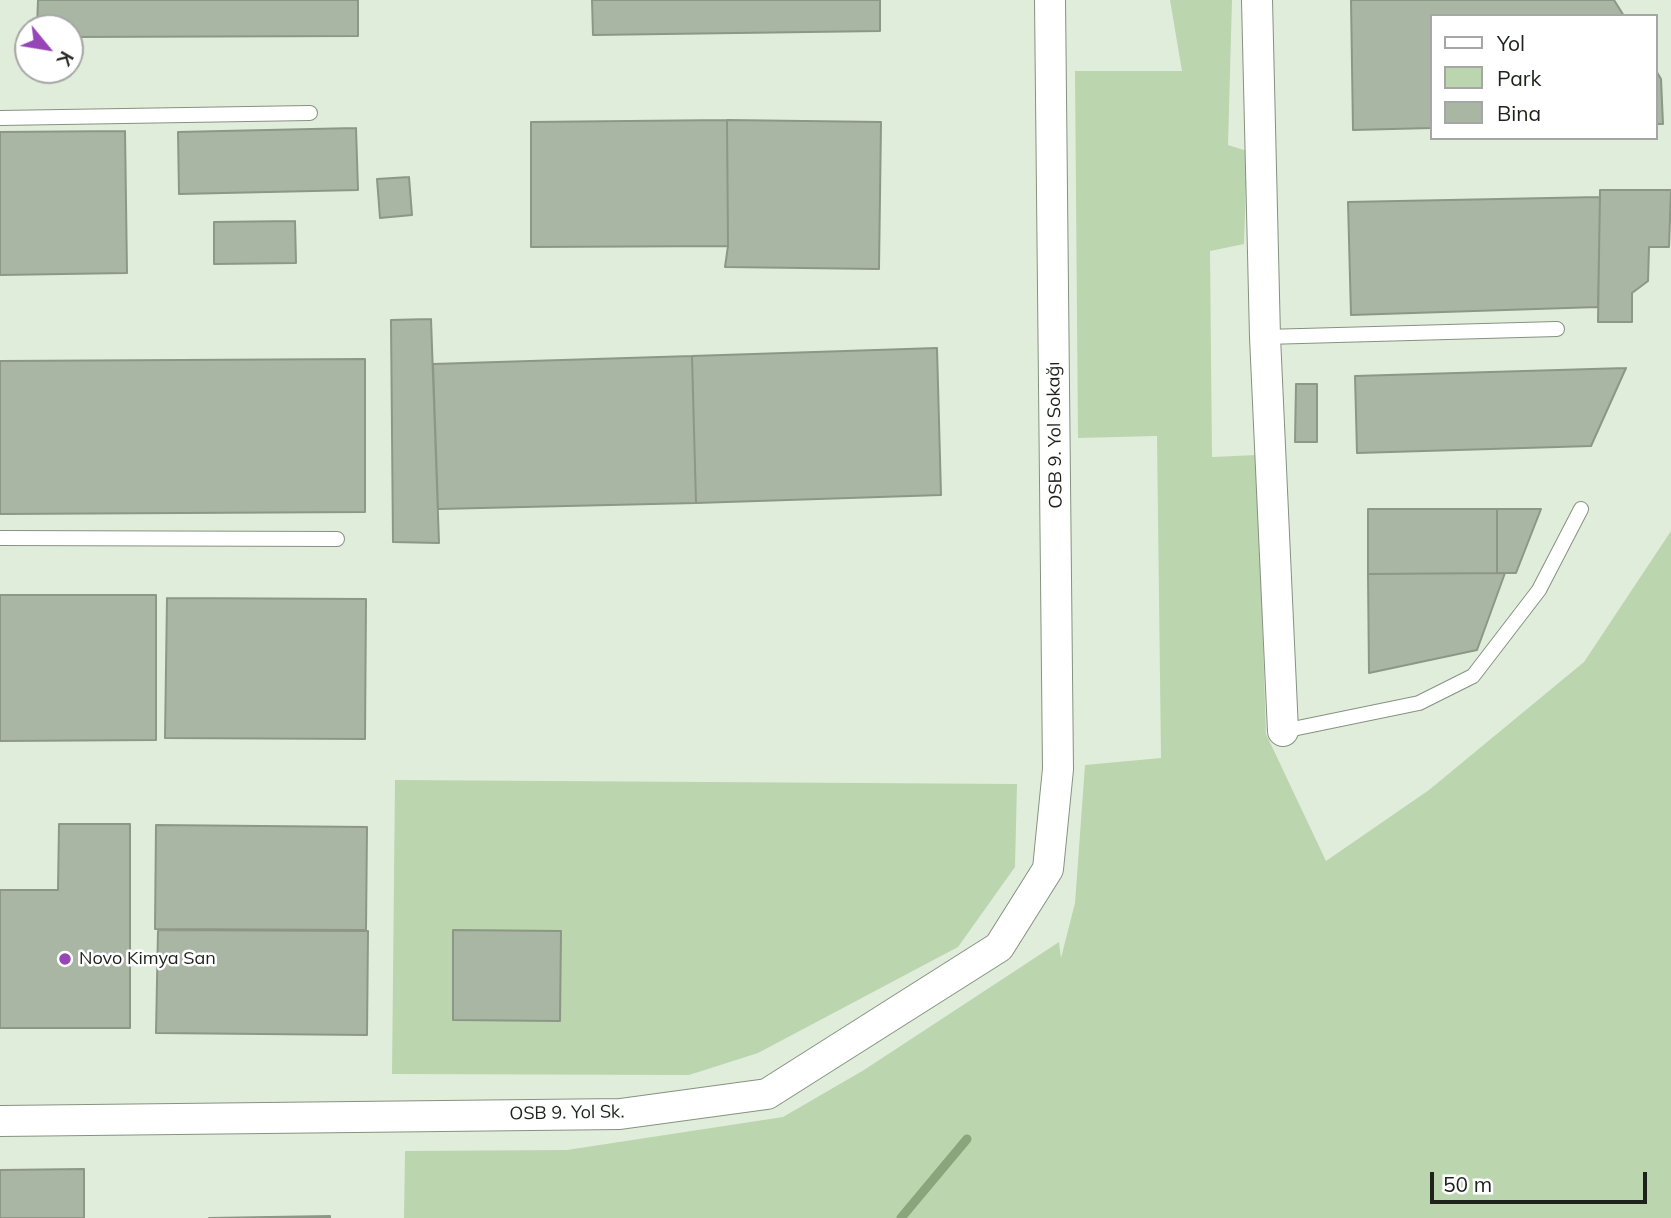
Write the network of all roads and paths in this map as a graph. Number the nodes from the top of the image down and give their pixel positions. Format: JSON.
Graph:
{"nodes":[{"id":1,"x":1050,"y":0,"type":"edge"},
{"id":2,"x":1257,"y":0,"type":"edge"},
{"id":3,"x":310,"y":113,"type":"dead end"},
{"id":4,"x":0,"y":118,"type":"edge"},
{"id":5,"x":1557,"y":329,"type":"dead end"},
{"id":6,"x":1265,"y":337,"type":"junction"},
{"id":7,"x":1581,"y":509,"type":"dead end"},
{"id":8,"x":0,"y":538,"type":"edge"},
{"id":9,"x":337,"y":539,"type":"dead end"},
{"id":10,"x":1283,"y":732,"type":"joint"},
{"id":11,"x":1048,"y":869,"type":"joint"},
{"id":12,"x":0,"y":1121,"type":"edge"}],
"edges":[{"from":1,"to":11,"type":"street","name":"OSB 9. Yol Sokağı"},
{"from":2,"to":6,"type":"street"},
{"from":3,"to":4,"type":"lane"},
{"from":5,"to":6,"type":"lane"},
{"from":6,"to":10,"type":"street"},
{"from":7,"to":10,"type":"lane"},
{"from":8,"to":9,"type":"lane"},
{"from":11,"to":12,"type":"street","name":"OSB 9. Yol Sk."}]}
